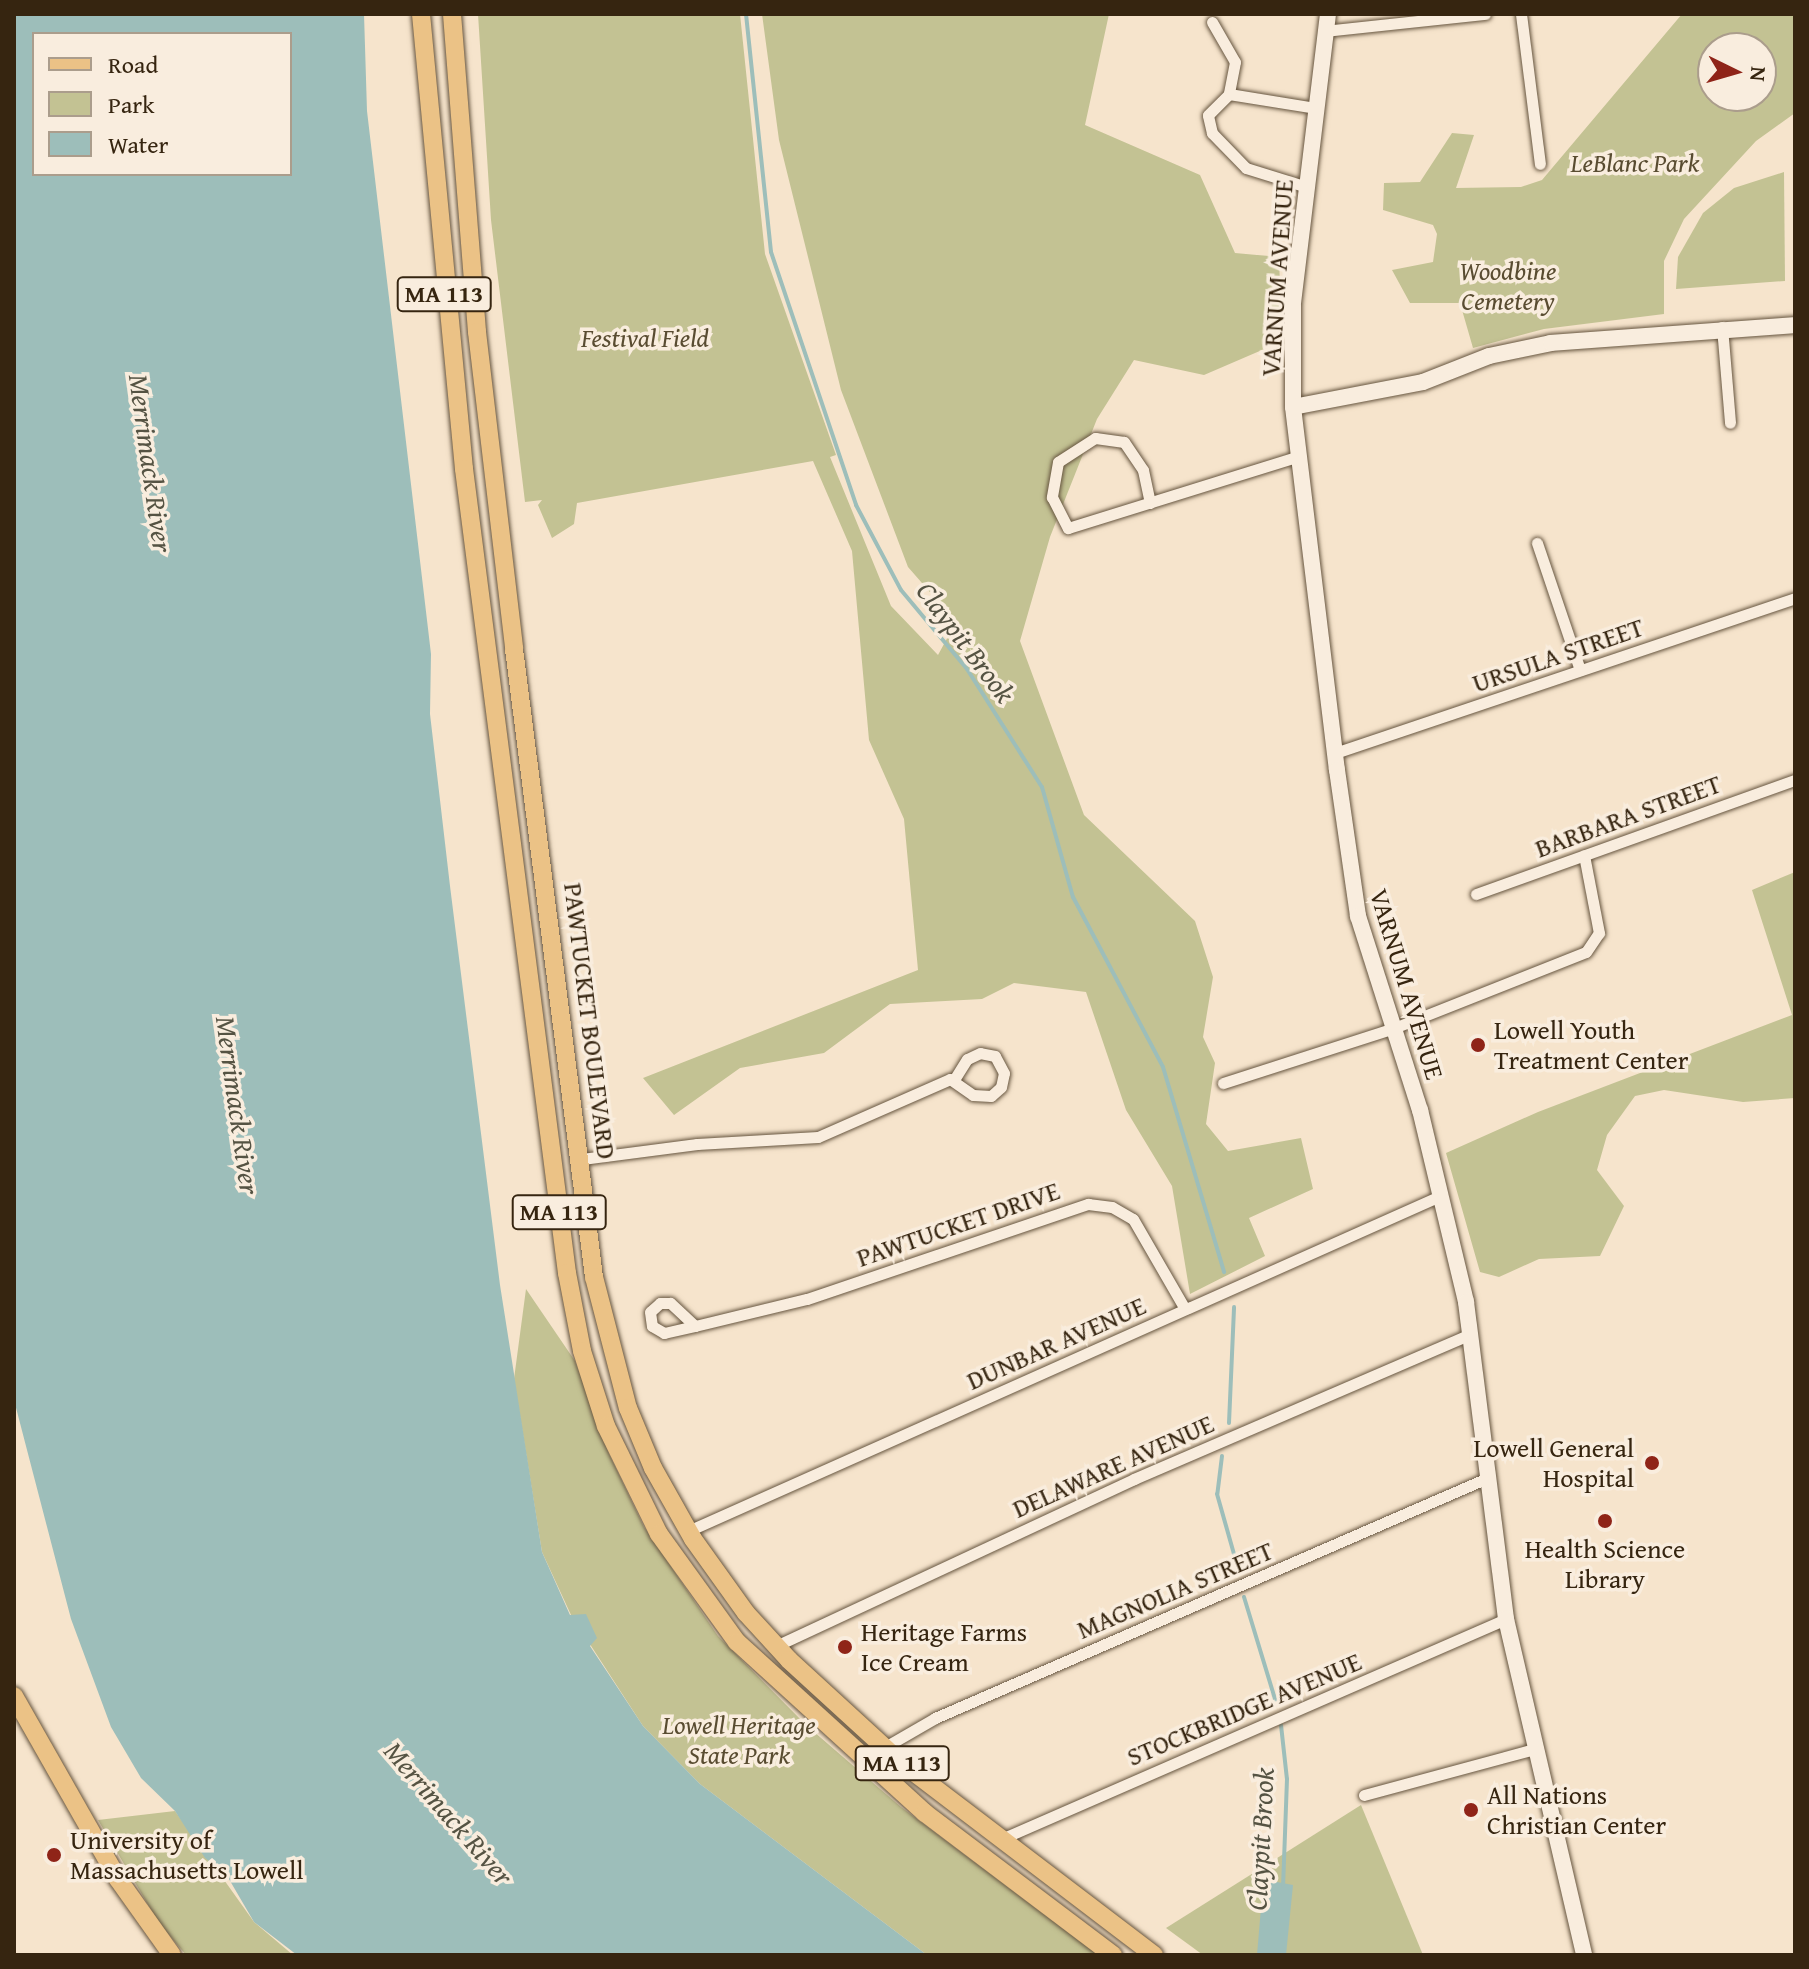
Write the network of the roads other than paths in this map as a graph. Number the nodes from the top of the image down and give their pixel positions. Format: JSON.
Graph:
{"nodes":[{"id":1,"x":421,"y":14,"type":"edge"},
{"id":2,"x":452,"y":14,"type":"edge"},
{"id":3,"x":1485,"y":14,"type":"edge"},
{"id":4,"x":1521,"y":14,"type":"edge"},
{"id":5,"x":1212,"y":22,"type":"dead end"},
{"id":6,"x":1327,"y":22,"type":"edge"},
{"id":7,"x":1229,"y":94,"type":"junction"},
{"id":8,"x":1315,"y":108,"type":"junction"},
{"id":9,"x":1540,"y":164,"type":"dead end"},
{"id":10,"x":1307,"y":187,"type":"junction"},
{"id":11,"x":1795,"y":325,"type":"edge"},
{"id":12,"x":1722,"y":327,"type":"junction"},
{"id":13,"x":1293,"y":407,"type":"junction"},
{"id":14,"x":1730,"y":423,"type":"dead end"},
{"id":15,"x":1296,"y":457,"type":"junction"},
{"id":16,"x":1150,"y":503,"type":"junction"},
{"id":17,"x":1537,"y":543,"type":"dead end"},
{"id":18,"x":1795,"y":598,"type":"edge"},
{"id":19,"x":1580,"y":670,"type":"junction"},
{"id":20,"x":1335,"y":753,"type":"junction"},
{"id":21,"x":1795,"y":780,"type":"edge"},
{"id":22,"x":1584,"y":855,"type":"junction"},
{"id":23,"x":1476,"y":894,"type":"dead end"},
{"id":24,"x":1394,"y":1028,"type":"junction"},
{"id":25,"x":955,"y":1078,"type":"junction"},
{"id":26,"x":1223,"y":1083,"type":"dead end"},
{"id":27,"x":582,"y":1159,"type":"junction"},
{"id":28,"x":1442,"y":1195,"type":"junction"},
{"id":29,"x":1185,"y":1309,"type":"junction"},
{"id":30,"x":695,"y":1326,"type":"dead end"},
{"id":31,"x":1471,"y":1334,"type":"junction"},
{"id":32,"x":1485,"y":1479,"type":"junction"},
{"id":33,"x":688,"y":1531,"type":"junction"},
{"id":34,"x":1506,"y":1619,"type":"junction"},
{"id":35,"x":776,"y":1646,"type":"junction"},
{"id":36,"x":14,"y":1696,"type":"edge"},
{"id":37,"x":885,"y":1747,"type":"junction"},
{"id":38,"x":1534,"y":1749,"type":"junction"},
{"id":39,"x":1364,"y":1795,"type":"dead end"},
{"id":40,"x":999,"y":1840,"type":"junction"},
{"id":41,"x":172,"y":1955,"type":"edge"},
{"id":42,"x":1113,"y":1955,"type":"edge"},
{"id":43,"x":1154,"y":1955,"type":"edge"},
{"id":44,"x":1584,"y":1955,"type":"edge"}],
"edges":[{"from":1,"to":42,"type":"main road","name":"PAWTUCKET BOULEVARD","number":"MA 113"},
{"from":2,"to":27,"type":"main road","name":"PAWTUCKET BOULEVARD","number":"MA 113"},
{"from":3,"to":6,"type":"street"},
{"from":4,"to":9,"type":"street"},
{"from":5,"to":7,"type":"street"},
{"from":6,"to":8,"type":"main road","name":"VARNUM AVENUE"},
{"from":7,"to":8,"type":"street"},
{"from":7,"to":10,"type":"street"},
{"from":8,"to":10,"type":"main road","name":"VARNUM AVENUE"},
{"from":10,"to":13,"type":"main road","name":"VARNUM AVENUE"},
{"from":11,"to":12,"type":"main road"},
{"from":12,"to":13,"type":"main road"},
{"from":12,"to":14,"type":"street"},
{"from":13,"to":15,"type":"main road","name":"VARNUM AVENUE"},
{"from":15,"to":16,"type":"street"},
{"from":15,"to":20,"type":"main road","name":"VARNUM AVENUE"},
{"from":16,"to":16,"type":"street"},
{"from":17,"to":19,"type":"street"},
{"from":18,"to":19,"type":"street","name":"URSULA STREET"},
{"from":19,"to":20,"type":"street","name":"URSULA STREET"},
{"from":20,"to":24,"type":"main road","name":"VARNUM AVENUE"},
{"from":21,"to":22,"type":"street","name":"BARBARA STREET"},
{"from":22,"to":23,"type":"street","name":"BARBARA STREET"},
{"from":22,"to":24,"type":"street"},
{"from":24,"to":26,"type":"street"},
{"from":24,"to":28,"type":"main road","name":"VARNUM AVENUE"},
{"from":25,"to":25,"type":"street"},
{"from":25,"to":27,"type":"street"},
{"from":27,"to":33,"type":"main road","name":"PAWTUCKET BOULEVARD","number":"MA 113"},
{"from":28,"to":29,"type":"street","name":"DUNBAR AVENUE"},
{"from":28,"to":31,"type":"main road","name":"VARNUM AVENUE"},
{"from":29,"to":30,"type":"street","name":"PAWTUCKET DRIVE"},
{"from":29,"to":33,"type":"street","name":"DUNBAR AVENUE"},
{"from":31,"to":32,"type":"main road","name":"VARNUM AVENUE"},
{"from":31,"to":35,"type":"street","name":"DELAWARE AVENUE"},
{"from":32,"to":34,"type":"main road","name":"VARNUM AVENUE"},
{"from":32,"to":37,"type":"street","name":"MAGNOLIA STREET"},
{"from":33,"to":35,"type":"main road","name":"PAWTUCKET BOULEVARD","number":"MA 113"},
{"from":34,"to":38,"type":"main road","name":"VARNUM AVENUE"},
{"from":34,"to":40,"type":"street","name":"STOCKBRIDGE AVENUE"},
{"from":35,"to":37,"type":"main road","name":"PAWTUCKET BOULEVARD","number":"MA 113"},
{"from":36,"to":41,"type":"main road"},
{"from":37,"to":40,"type":"main road","name":"PAWTUCKET BOULEVARD","number":"MA 113"},
{"from":38,"to":39,"type":"street"},
{"from":38,"to":44,"type":"main road","name":"VARNUM AVENUE"},
{"from":40,"to":43,"type":"main road","name":"PAWTUCKET BOULEVARD","number":"MA 113"}]}
